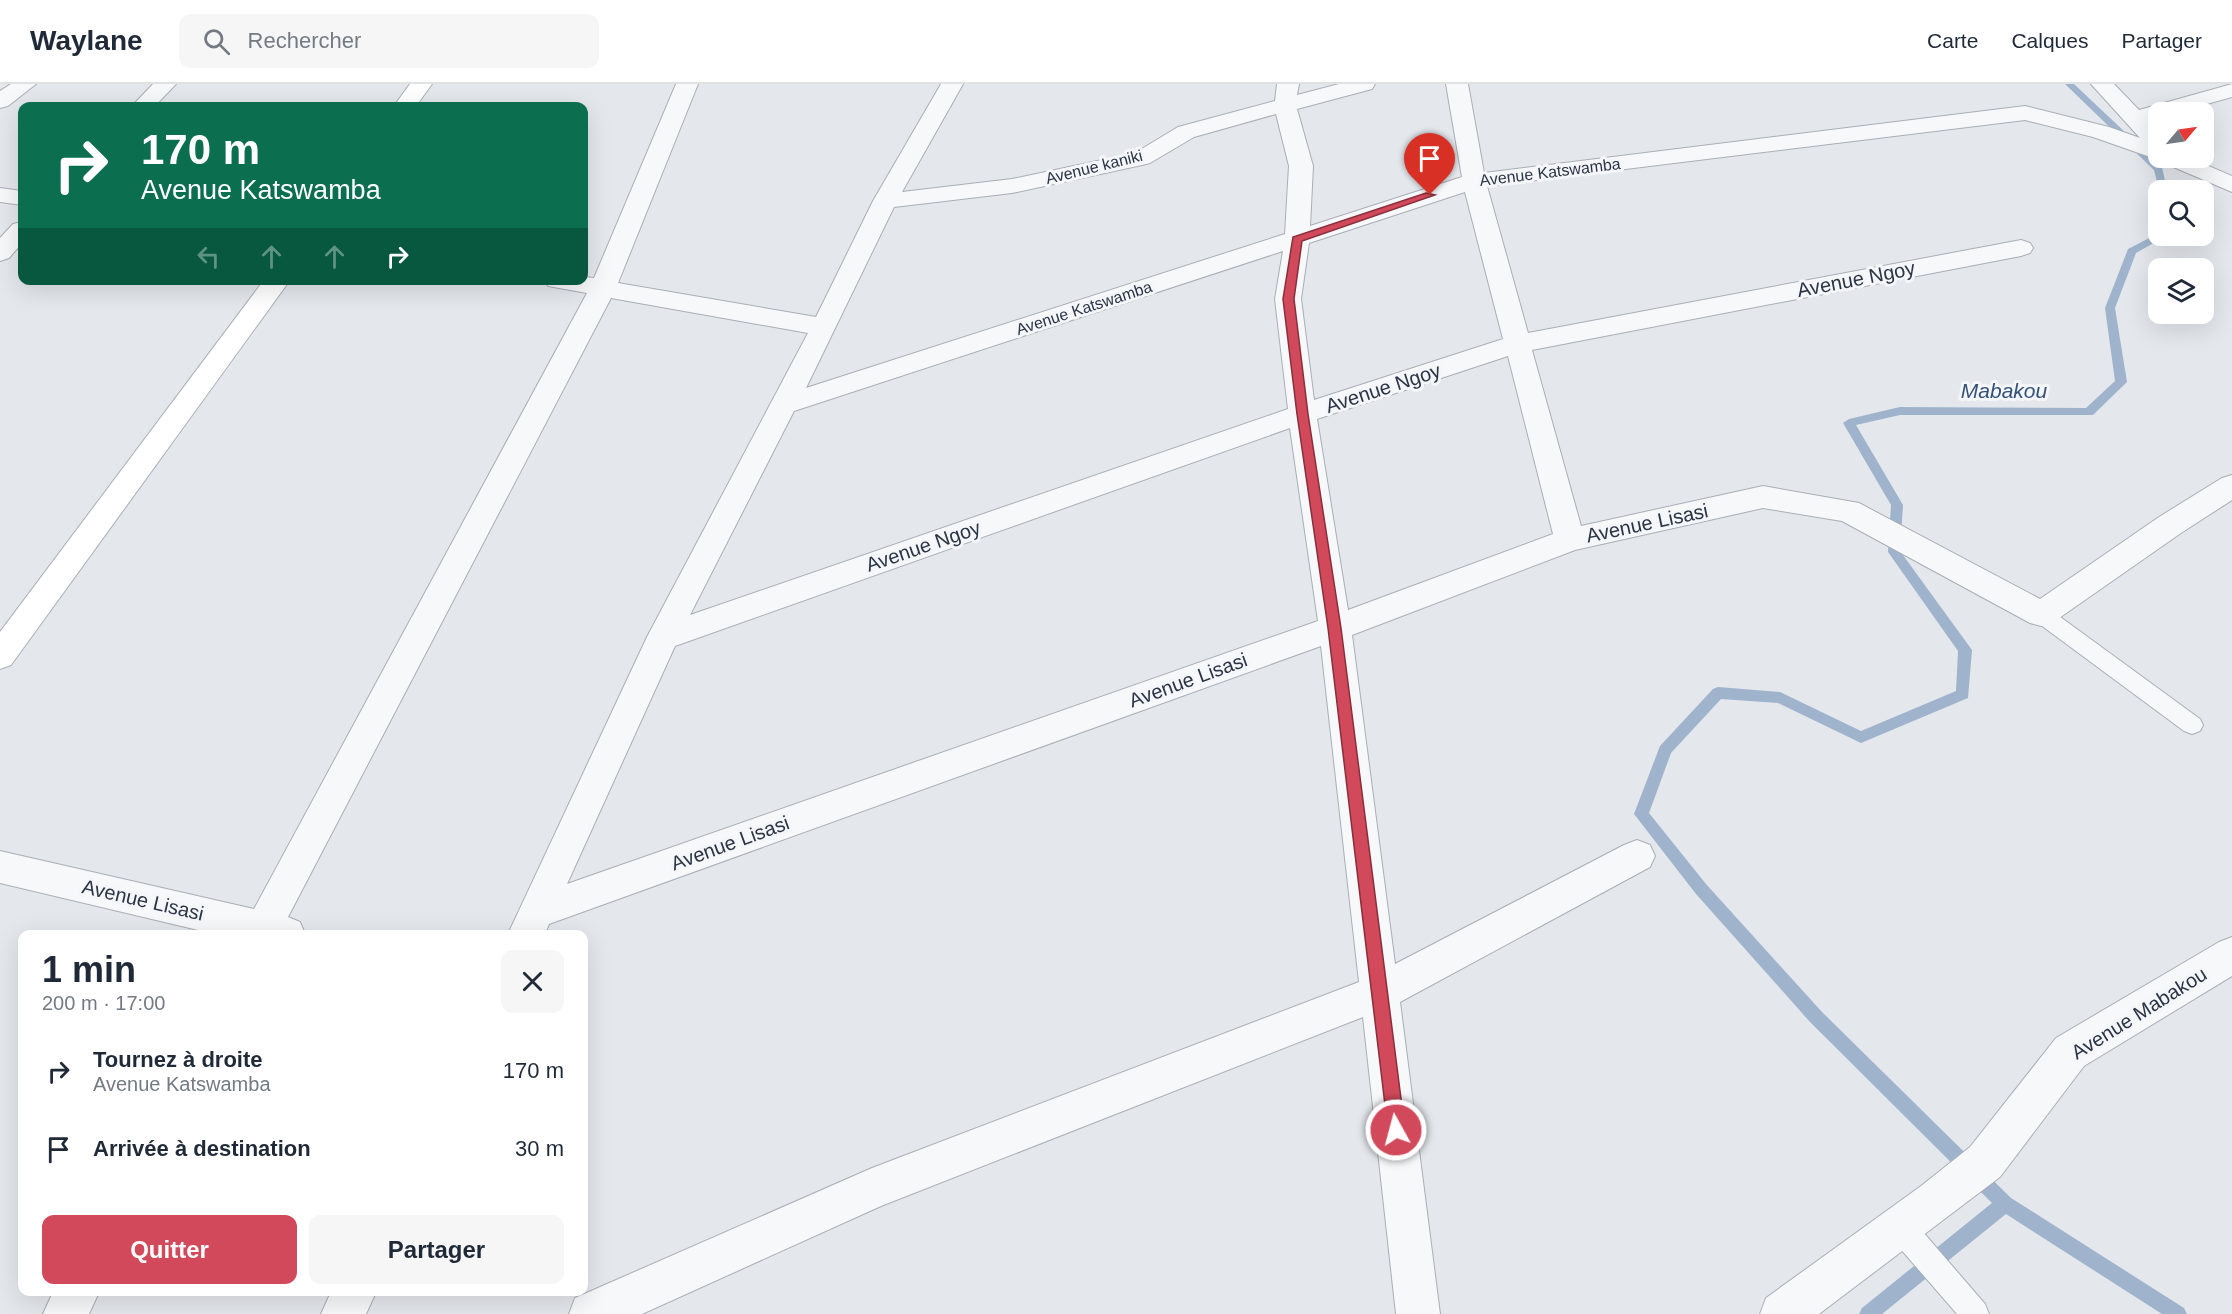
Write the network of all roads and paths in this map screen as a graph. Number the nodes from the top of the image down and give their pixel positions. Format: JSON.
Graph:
{"nodes":[{"id":1,"x":165,"y":84,"type":"edge"},
{"id":2,"x":421,"y":84,"type":"edge"},
{"id":3,"x":687,"y":84,"type":"edge"},
{"id":4,"x":952,"y":84,"type":"edge"},
{"id":5,"x":1364,"y":84,"type":"edge"},
{"id":6,"x":1457,"y":84,"type":"edge"},
{"id":7,"x":2102,"y":84,"type":"edge"},
{"id":8,"x":2232,"y":90,"type":"edge"},
{"id":9,"x":1287,"y":95,"type":"edge"},
{"id":10,"x":147,"y":102,"type":"edge"},
{"id":11,"x":408,"y":102,"type":"edge"},
{"id":12,"x":2135,"y":118,"type":"junction"},
{"id":13,"x":2148,"y":133,"type":"edge"},
{"id":14,"x":2148,"y":148,"type":"edge"},
{"id":15,"x":2194,"y":168,"type":"edge"},
{"id":16,"x":1474,"y":181,"type":"junction"},
{"id":17,"x":2232,"y":185,"type":"edge"},
{"id":18,"x":0,"y":195,"type":"edge"},
{"id":19,"x":18,"y":197,"type":"edge"},
{"id":20,"x":885,"y":201,"type":"junction"},
{"id":21,"x":18,"y":233,"type":"edge"},
{"id":22,"x":1297,"y":239,"type":"junction"},
{"id":23,"x":2021,"y":248,"type":"dead end"},
{"id":24,"x":0,"y":253,"type":"edge"},
{"id":25,"x":274,"y":285,"type":"edge"},
{"id":26,"x":586,"y":285,"type":"edge"},
{"id":27,"x":603,"y":288,"type":"junction"},
{"id":28,"x":824,"y":327,"type":"junction"},
{"id":29,"x":1517,"y":344,"type":"junction"},
{"id":30,"x":783,"y":405,"type":"junction"},
{"id":31,"x":1302,"y":414,"type":"junction"},
{"id":32,"x":2232,"y":486,"type":"edge"},
{"id":33,"x":1570,"y":540,"type":"junction"},
{"id":34,"x":2041,"y":614,"type":"junction"},
{"id":35,"x":1335,"y":628,"type":"junction"},
{"id":36,"x":663,"y":637,"type":"junction"},
{"id":37,"x":0,"y":656,"type":"edge"},
{"id":38,"x":2192,"y":725,"type":"dead end"},
{"id":39,"x":1637,"y":856,"type":"dead end"},
{"id":40,"x":0,"y":867,"type":"edge"},
{"id":41,"x":531,"y":923,"type":"edge"},
{"id":42,"x":262,"y":930,"type":"edge"},
{"id":43,"x":271,"y":930,"type":"edge"},
{"id":44,"x":2232,"y":955,"type":"edge"},
{"id":45,"x":1380,"y":992,"type":"junction"},
{"id":46,"x":1908,"y":1236,"type":"junction"},
{"id":47,"x":75,"y":1296,"type":"edge"},
{"id":48,"x":352,"y":1296,"type":"edge"},
{"id":49,"x":65,"y":1314,"type":"edge"},
{"id":50,"x":344,"y":1314,"type":"edge"},
{"id":51,"x":591,"y":1314,"type":"edge"},
{"id":52,"x":1418,"y":1314,"type":"edge"},
{"id":53,"x":1782,"y":1314,"type":"edge"},
{"id":54,"x":1975,"y":1314,"type":"edge"}],
"edges":[{"from":1,"to":10,"type":"street"},
{"from":2,"to":11,"type":"street"},
{"from":3,"to":27,"type":"street"},
{"from":4,"to":20,"type":"street"},
{"from":5,"to":9,"type":"street","name":"Avenue kaniki"},
{"from":6,"to":16,"type":"street"},
{"from":7,"to":12,"type":"street"},
{"from":8,"to":12,"type":"street"},
{"from":9,"to":20,"type":"street","name":"Avenue kaniki"},
{"from":9,"to":22,"type":"street"},
{"from":12,"to":13,"type":"street"},
{"from":14,"to":16,"type":"street","name":"Avenue Katswamba"},
{"from":15,"to":17,"type":"street"},
{"from":16,"to":22,"type":"street","name":"Avenue Katswamba"},
{"from":16,"to":29,"type":"street"},
{"from":18,"to":19,"type":"street"},
{"from":20,"to":28,"type":"street"},
{"from":21,"to":24,"type":"street"},
{"from":22,"to":30,"type":"street","name":"Avenue Katswamba"},
{"from":22,"to":31,"type":"street"},
{"from":23,"to":29,"type":"street","name":"Avenue Ngoy"},
{"from":25,"to":37,"type":"street"},
{"from":26,"to":27,"type":"street"},
{"from":27,"to":28,"type":"street"},
{"from":27,"to":43,"type":"street"},
{"from":28,"to":30,"type":"street"},
{"from":29,"to":31,"type":"street","name":"Avenue Ngoy"},
{"from":29,"to":33,"type":"street"},
{"from":30,"to":36,"type":"street"},
{"from":31,"to":35,"type":"street"},
{"from":31,"to":36,"type":"street","name":"Avenue Ngoy"},
{"from":32,"to":34,"type":"street"},
{"from":33,"to":34,"type":"street","name":"Avenue Lisasi"},
{"from":33,"to":35,"type":"street","name":"Avenue Lisasi"},
{"from":34,"to":38,"type":"lane"},
{"from":35,"to":41,"type":"street","name":"Avenue Lisasi"},
{"from":35,"to":45,"type":"street"},
{"from":36,"to":41,"type":"street"},
{"from":39,"to":45,"type":"street"},
{"from":40,"to":42,"type":"street","name":"Avenue Lisasi"},
{"from":44,"to":46,"type":"street","name":"Avenue Mabakou"},
{"from":45,"to":51,"type":"street"},
{"from":45,"to":52,"type":"street"},
{"from":46,"to":53,"type":"street","name":"Avenue Mabakou"},
{"from":46,"to":54,"type":"lane"},
{"from":47,"to":49,"type":"street"},
{"from":48,"to":50,"type":"street"}]}
